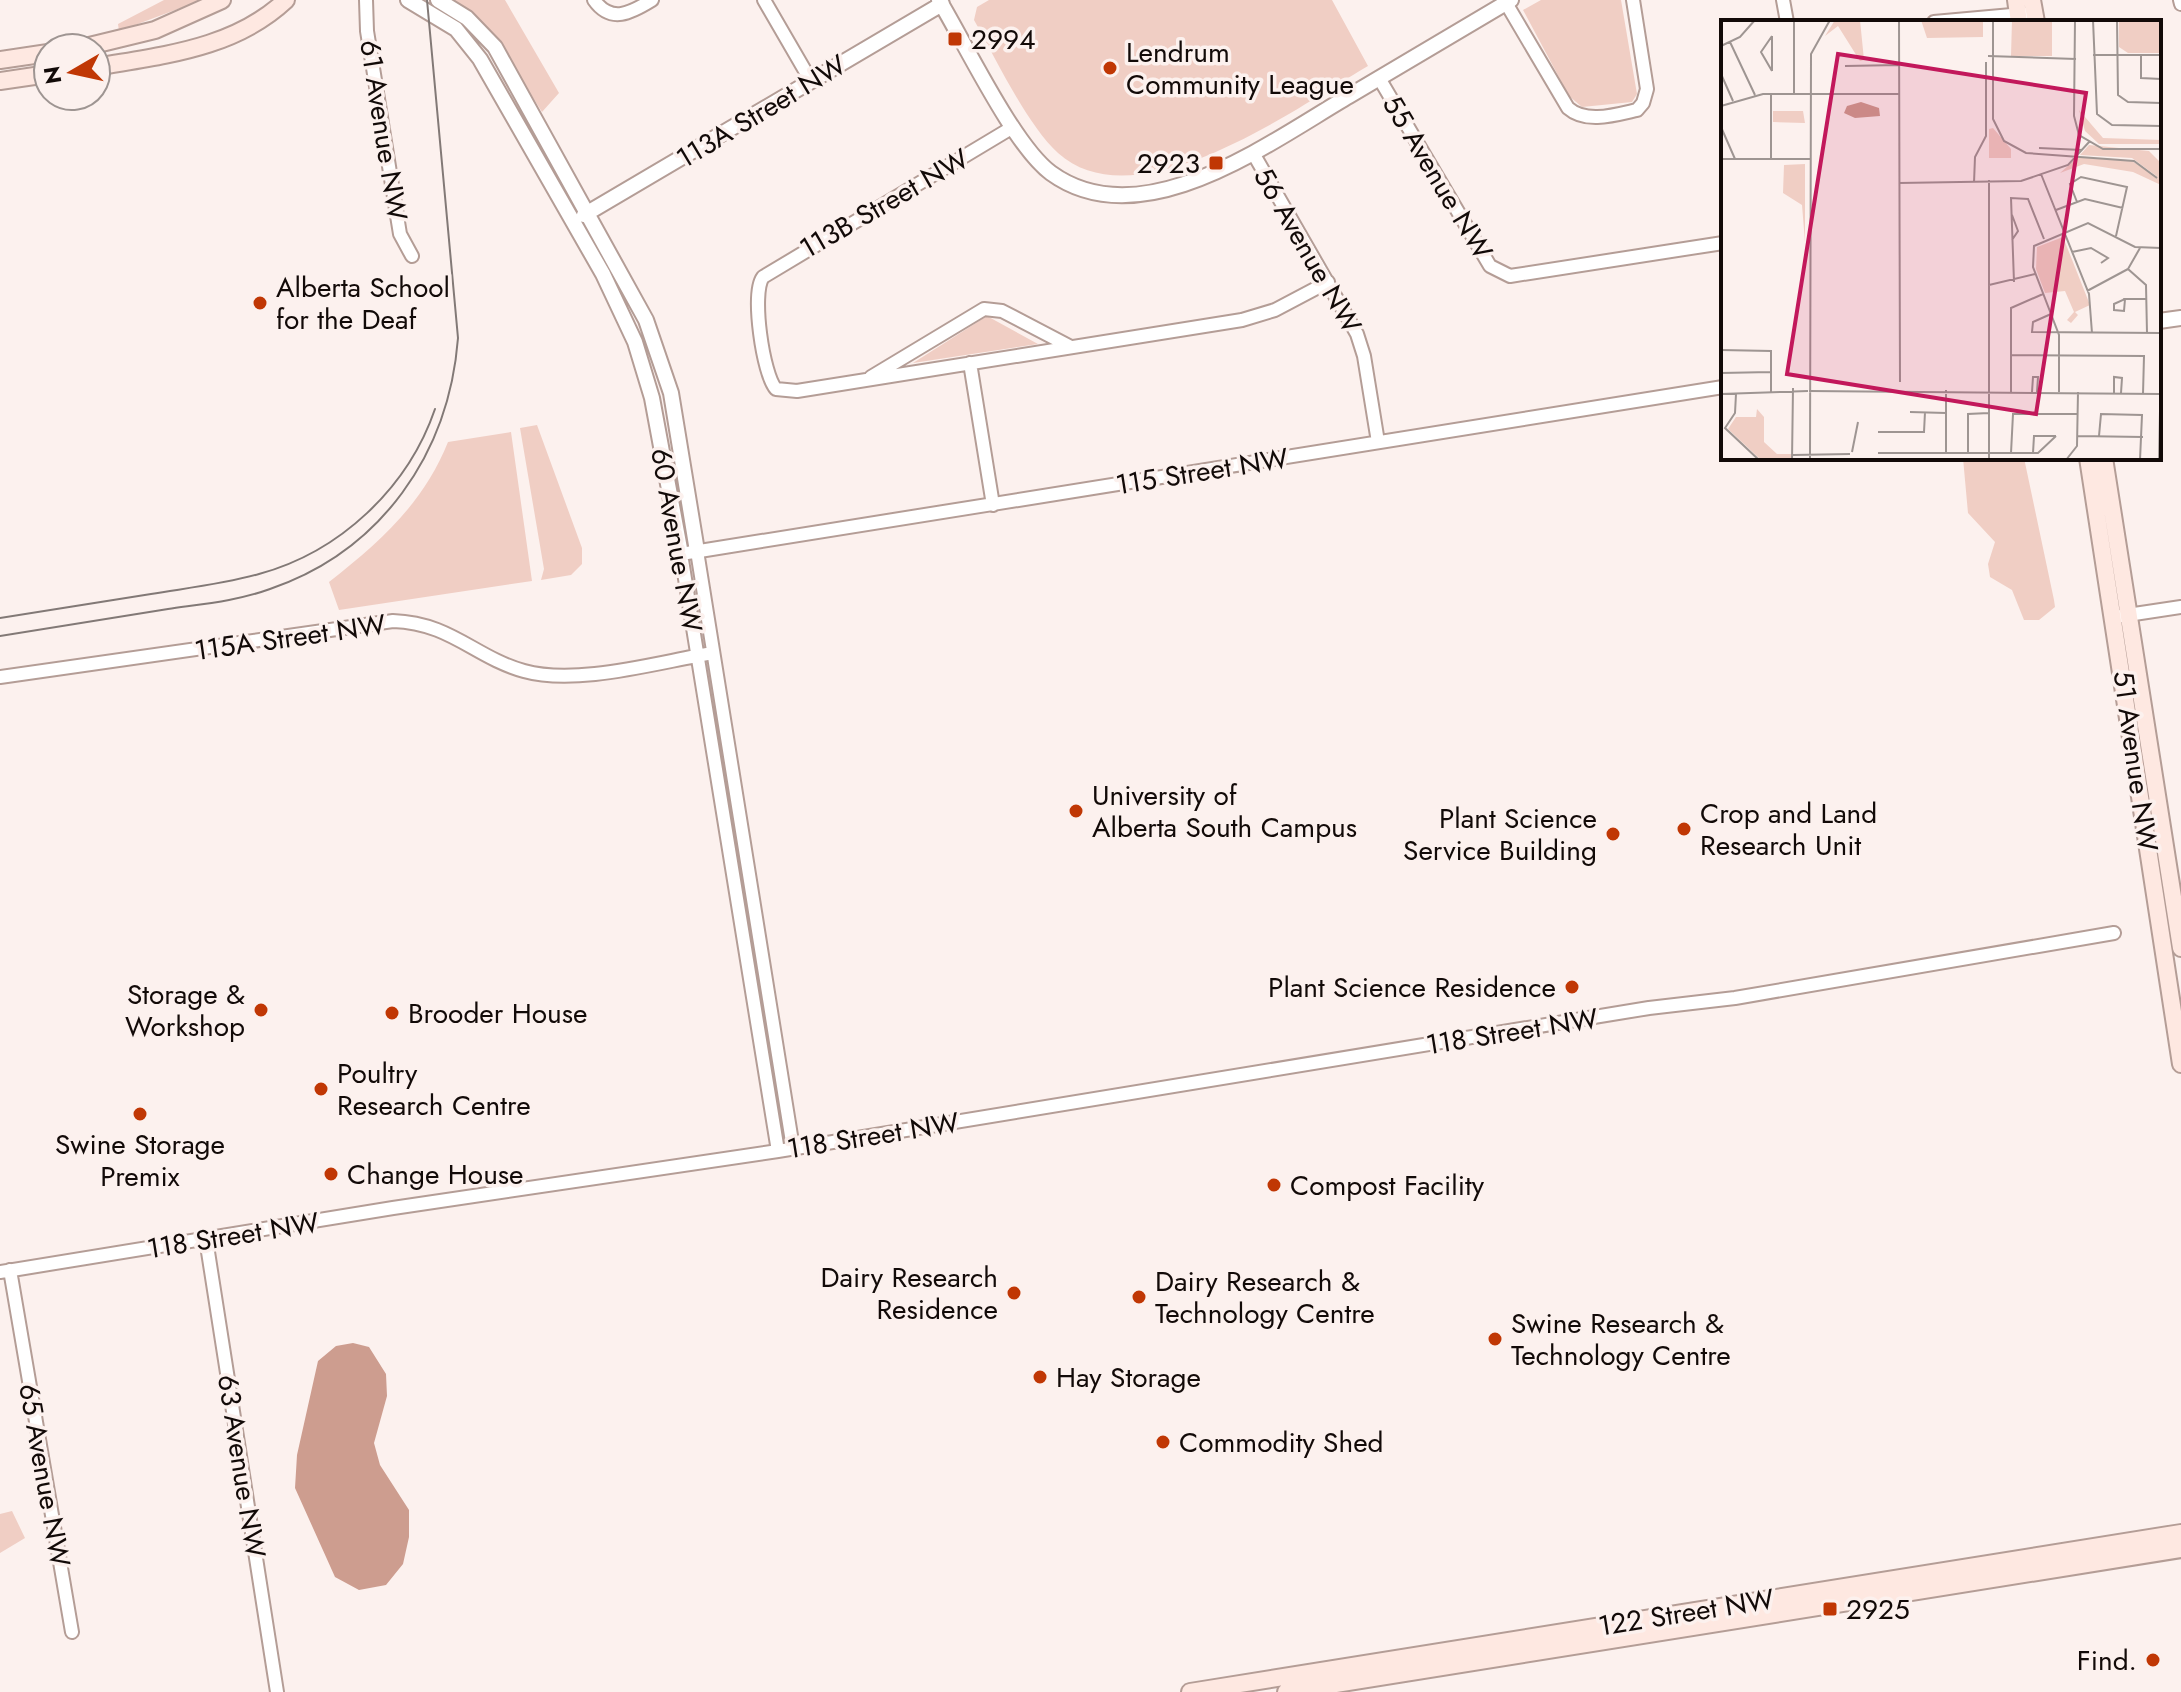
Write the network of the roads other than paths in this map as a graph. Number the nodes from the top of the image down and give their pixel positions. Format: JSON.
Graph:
{"nodes":[{"id":1,"x":222,"y":0,"type":"edge"},
{"id":2,"x":286,"y":0,"type":"edge"},
{"id":3,"x":366,"y":0,"type":"edge"},
{"id":4,"x":408,"y":0,"type":"edge"},
{"id":5,"x":438,"y":0,"type":"edge"},
{"id":6,"x":594,"y":0,"type":"edge"},
{"id":7,"x":652,"y":0,"type":"edge"},
{"id":8,"x":764,"y":0,"type":"edge"},
{"id":9,"x":1633,"y":0,"type":"edge"},
{"id":10,"x":1783,"y":0,"type":"edge"},
{"id":11,"x":943,"y":1,"type":"edge"},
{"id":12,"x":1509,"y":2,"type":"edge"},
{"id":13,"x":2026,"y":12,"type":"edge"},
{"id":14,"x":1787,"y":20,"type":"edge"},
{"id":15,"x":1952,"y":20,"type":"edge"},
{"id":16,"x":112,"y":40,"type":"edge"},
{"id":17,"x":32,"y":55,"type":"edge"},
{"id":18,"x":0,"y":60,"type":"edge"},
{"id":19,"x":112,"y":64,"type":"edge"},
{"id":20,"x":32,"y":76,"type":"edge"},
{"id":21,"x":1379,"y":78,"type":"junction"},
{"id":22,"x":0,"y":81,"type":"edge"},
{"id":23,"x":811,"y":81,"type":"junction"},
{"id":24,"x":1013,"y":127,"type":"junction"},
{"id":25,"x":1253,"y":153,"type":"junction"},
{"id":26,"x":589,"y":212,"type":"junction"},
{"id":27,"x":574,"y":222,"type":"junction"},
{"id":28,"x":1721,"y":243,"type":"edge"},
{"id":29,"x":412,"y":256,"type":"dead end"},
{"id":30,"x":1328,"y":282,"type":"junction"},
{"id":31,"x":2181,"y":318,"type":"edge"},
{"id":32,"x":2161,"y":321,"type":"edge"},
{"id":33,"x":1071,"y":347,"type":"junction"},
{"id":34,"x":970,"y":363,"type":"junction"},
{"id":35,"x":865,"y":380,"type":"junction"},
{"id":36,"x":1721,"y":387,"type":"edge"},
{"id":37,"x":1378,"y":442,"type":"junction"},
{"id":38,"x":2088,"y":460,"type":"edge"},
{"id":39,"x":2104,"y":460,"type":"edge"},
{"id":40,"x":993,"y":505,"type":"junction"},
{"id":41,"x":697,"y":551,"type":"junction"},
{"id":42,"x":681,"y":554,"type":"junction"},
{"id":43,"x":2181,"y":607,"type":"edge"},
{"id":44,"x":2122,"y":616,"type":"junction"},
{"id":45,"x":713,"y":653,"type":"junction"},
{"id":46,"x":697,"y":656,"type":"junction"},
{"id":47,"x":0,"y":677,"type":"edge"},
{"id":48,"x":2114,"y":933,"type":"dead end"},
{"id":49,"x":2181,"y":948,"type":"edge"},
{"id":50,"x":2181,"y":1064,"type":"edge"},
{"id":51,"x":793,"y":1148,"type":"junction"},
{"id":52,"x":778,"y":1151,"type":"junction"},
{"id":53,"x":206,"y":1239,"type":"junction"},
{"id":54,"x":5,"y":1271,"type":"edge"},
{"id":55,"x":2181,"y":1533,"type":"edge"},
{"id":56,"x":2181,"y":1549,"type":"edge"},
{"id":57,"x":72,"y":1632,"type":"dead end"},
{"id":58,"x":277,"y":1692,"type":"edge"},
{"id":59,"x":1190,"y":1692,"type":"edge"},
{"id":60,"x":1286,"y":1692,"type":"edge"}],
"edges":[{"from":1,"to":16,"type":"main road"},
{"from":2,"to":19,"type":"main road"},
{"from":3,"to":29,"type":"street","name":"61 Avenue NW"},
{"from":4,"to":27,"type":"street","name":"60 Avenue NW"},
{"from":5,"to":26,"type":"street","name":"60 Avenue NW"},
{"from":6,"to":7,"type":"street"},
{"from":8,"to":23,"type":"street"},
{"from":9,"to":12,"type":"street"},
{"from":10,"to":14,"type":"street"},
{"from":11,"to":23,"type":"street","name":"113A Street NW"},
{"from":11,"to":24,"type":"street"},
{"from":12,"to":21,"type":"street"},
{"from":13,"to":15,"type":"street"},
{"from":17,"to":18,"type":"main road"},
{"from":20,"to":22,"type":"main road"},
{"from":21,"to":25,"type":"street"},
{"from":21,"to":28,"type":"street","name":"55 Avenue NW"},
{"from":23,"to":26,"type":"street","name":"113A Street NW"},
{"from":24,"to":25,"type":"street"},
{"from":24,"to":35,"type":"street","name":"113B Street NW"},
{"from":25,"to":30,"type":"street","name":"56 Avenue NW"},
{"from":26,"to":27,"type":"street","name":"113A Street NW"},
{"from":26,"to":41,"type":"street","name":"60 Avenue NW"},
{"from":27,"to":42,"type":"street","name":"60 Avenue NW"},
{"from":30,"to":33,"type":"street"},
{"from":30,"to":37,"type":"street","name":"56 Avenue NW"},
{"from":31,"to":32,"type":"street"},
{"from":33,"to":34,"type":"street"},
{"from":33,"to":35,"type":"street"},
{"from":34,"to":35,"type":"street"},
{"from":34,"to":40,"type":"street"},
{"from":36,"to":37,"type":"street","name":"115 Street NW"},
{"from":37,"to":40,"type":"street","name":"115 Street NW"},
{"from":38,"to":44,"type":"main road","name":"51 Avenue NW"},
{"from":39,"to":44,"type":"main road","name":"51 Avenue NW"},
{"from":40,"to":41,"type":"street","name":"115 Street NW"},
{"from":41,"to":42,"type":"street","name":"115 Street NW"},
{"from":41,"to":45,"type":"street","name":"60 Avenue NW"},
{"from":42,"to":46,"type":"street","name":"60 Avenue NW"},
{"from":43,"to":44,"type":"street"},
{"from":44,"to":49,"type":"main road","name":"51 Avenue NW"},
{"from":44,"to":50,"type":"main road","name":"51 Avenue NW"},
{"from":45,"to":46,"type":"street","name":"115A Street NW"},
{"from":45,"to":51,"type":"street","name":"60 Avenue NW"},
{"from":46,"to":47,"type":"street","name":"115A Street NW"},
{"from":46,"to":52,"type":"street","name":"60 Avenue NW"},
{"from":48,"to":51,"type":"street","name":"118 Street NW"},
{"from":51,"to":52,"type":"street","name":"118 Street NW"},
{"from":52,"to":53,"type":"street","name":"118 Street NW"},
{"from":53,"to":54,"type":"street","name":"118 Street NW"},
{"from":53,"to":58,"type":"street","name":"63 Avenue NW"},
{"from":54,"to":57,"type":"street","name":"65 Avenue NW"},
{"from":55,"to":59,"type":"main road","name":"122 Street NW"},
{"from":56,"to":60,"type":"main road","name":"122 Street NW"}]}
